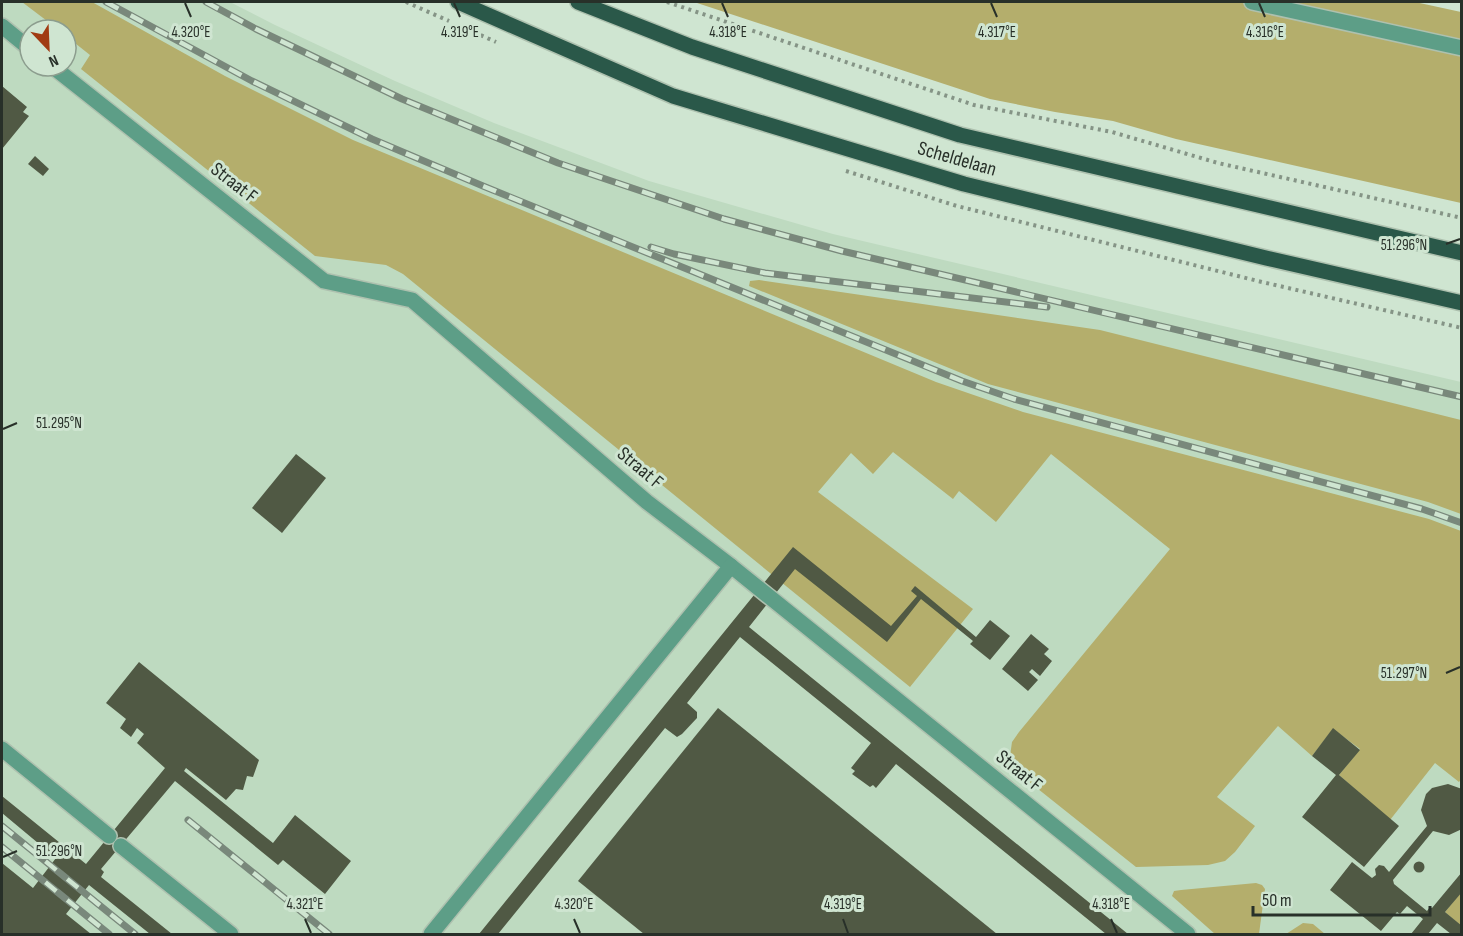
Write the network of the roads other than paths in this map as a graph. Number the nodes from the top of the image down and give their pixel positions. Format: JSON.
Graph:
{"nodes":[{"id":1,"x":458,"y":2,"type":"edge"},
{"id":2,"x":578,"y":2,"type":"edge"},
{"id":3,"x":1252,"y":2,"type":"edge"},
{"id":4,"x":2,"y":26,"type":"edge"},
{"id":5,"x":18,"y":39,"type":"edge"},
{"id":6,"x":1461,"y":48,"type":"edge"},
{"id":7,"x":67,"y":78,"type":"edge"},
{"id":8,"x":1461,"y":253,"type":"edge"},
{"id":9,"x":1461,"y":303,"type":"edge"},
{"id":10,"x":731,"y":566,"type":"junction"},
{"id":11,"x":2,"y":749,"type":"edge"},
{"id":12,"x":231,"y":934,"type":"edge"},
{"id":13,"x":431,"y":934,"type":"edge"},
{"id":14,"x":1188,"y":934,"type":"edge"}],
"edges":[{"from":1,"to":9,"type":"main road","name":"Scheldelaan"},
{"from":2,"to":8,"type":"main road","name":"Scheldelaan"},
{"from":3,"to":6,"type":"lane"},
{"from":4,"to":5,"type":"lane"},
{"from":7,"to":10,"type":"lane","name":"Straat F"},
{"from":10,"to":13,"type":"lane"},
{"from":10,"to":14,"type":"lane","name":"Straat F"},
{"from":11,"to":12,"type":"lane"}]}
